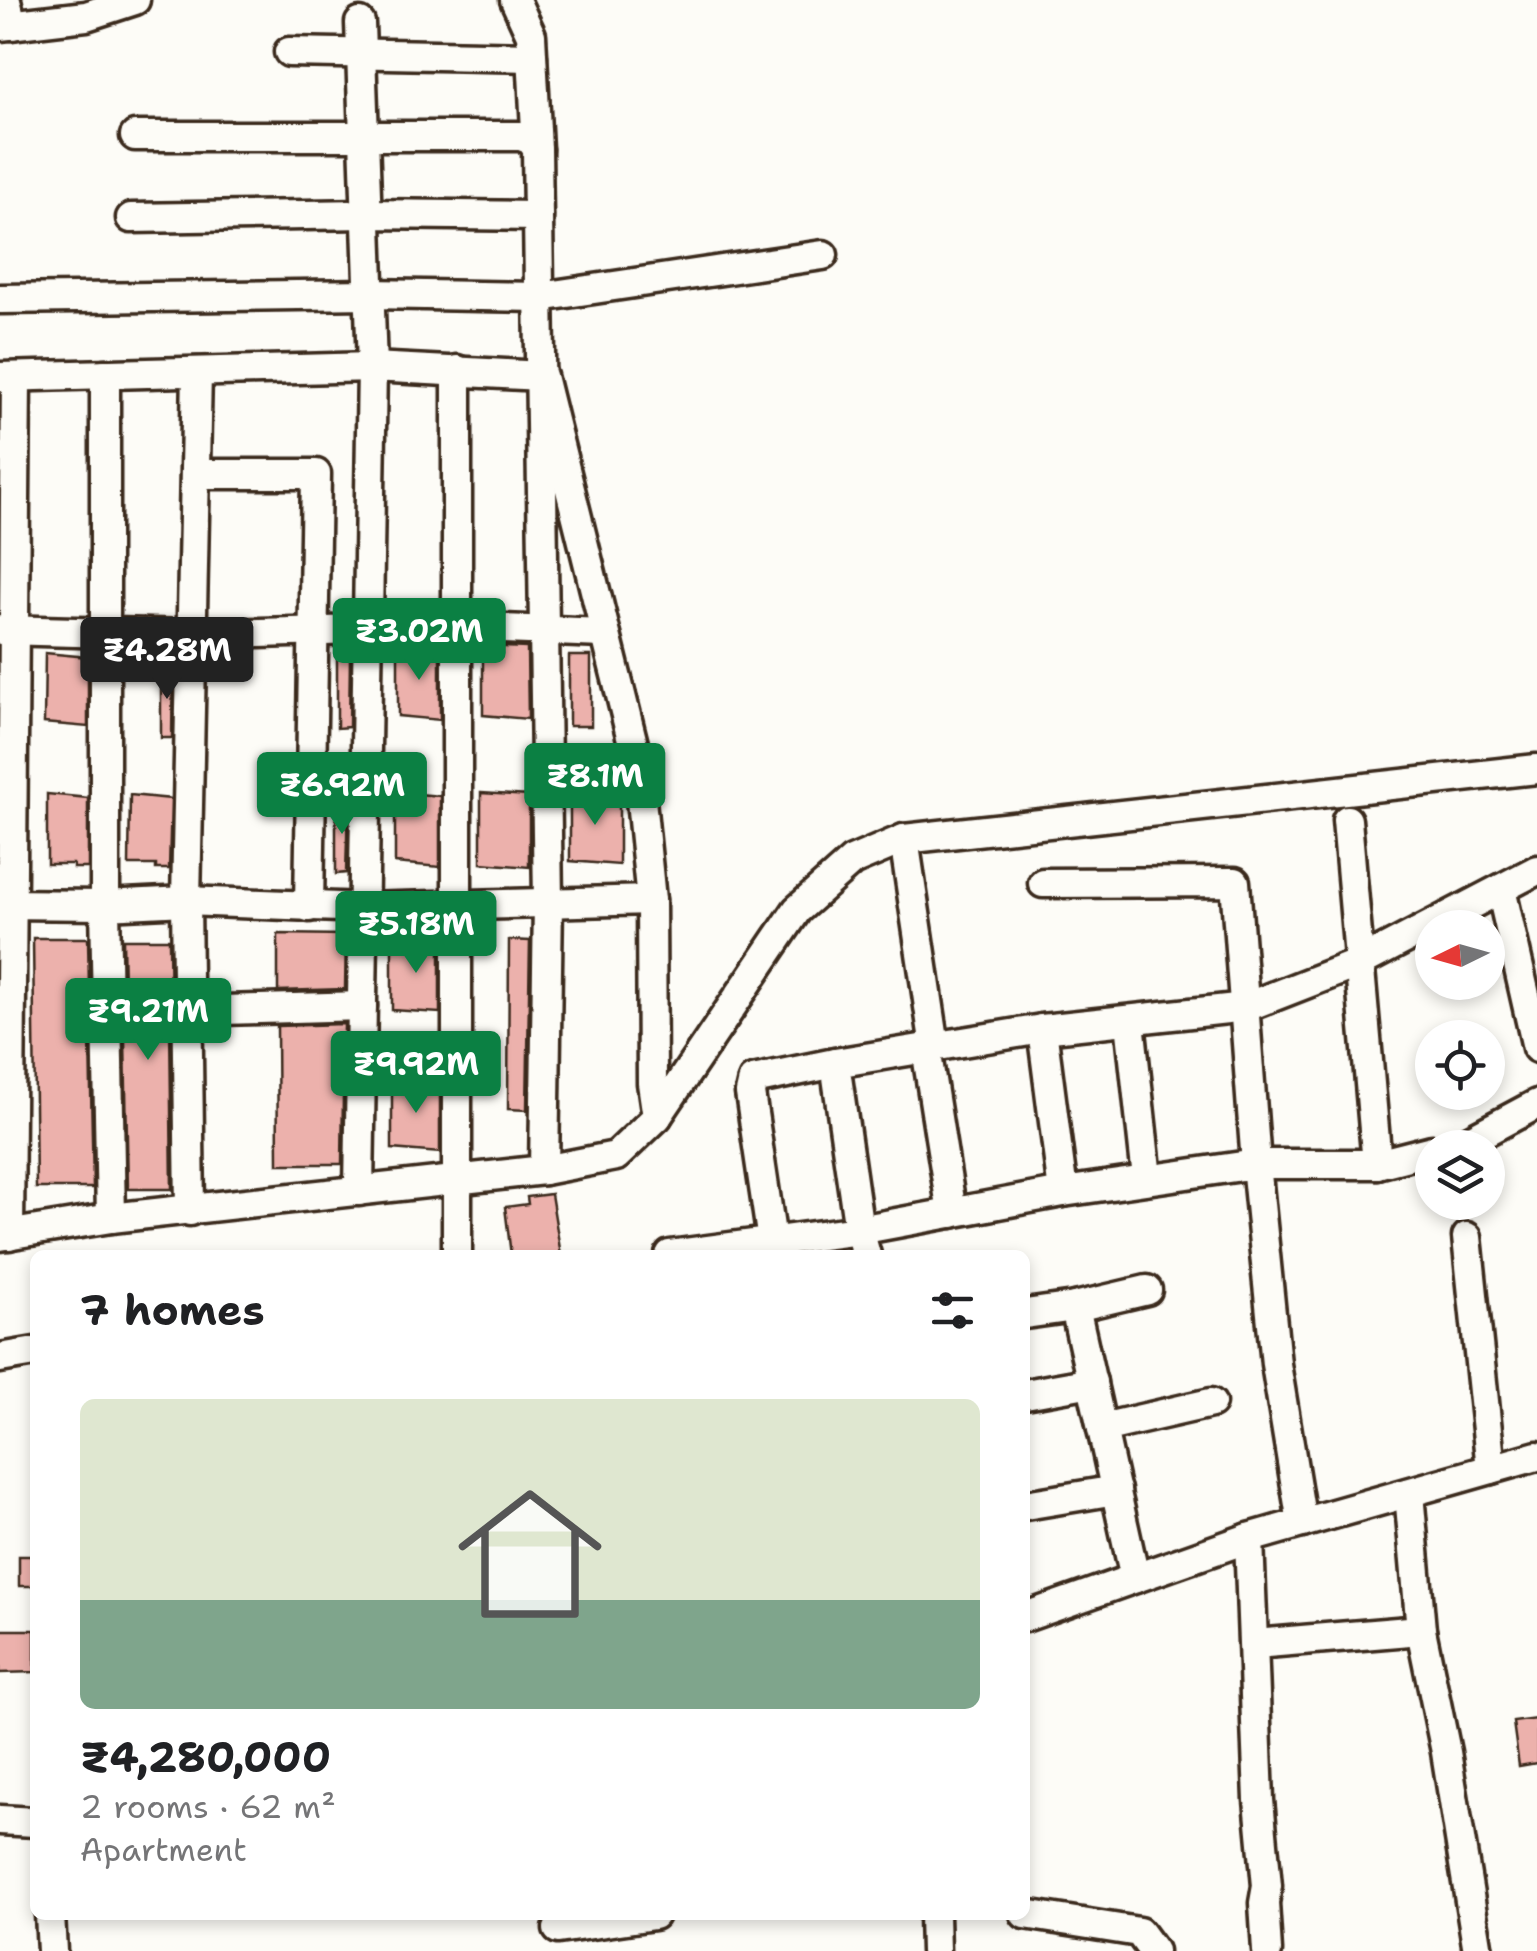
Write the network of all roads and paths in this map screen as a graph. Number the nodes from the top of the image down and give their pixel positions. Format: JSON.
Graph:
{"nodes":[{"id":1,"x":134,"y":0,"type":"edge"},
{"id":2,"x":514,"y":0,"type":"edge"},
{"id":3,"x":6,"y":17,"type":"edge"},
{"id":4,"x":360,"y":23,"type":"dead end"},
{"id":5,"x":289,"y":52,"type":"dead end"},
{"id":6,"x":360,"y":52,"type":"junction"},
{"id":7,"x":532,"y":57,"type":"junction"},
{"id":8,"x":364,"y":134,"type":"junction"},
{"id":9,"x":135,"y":136,"type":"dead end"},
{"id":10,"x":537,"y":150,"type":"junction"},
{"id":11,"x":367,"y":214,"type":"junction"},
{"id":12,"x":538,"y":216,"type":"junction"},
{"id":13,"x":131,"y":218,"type":"dead end"},
{"id":14,"x":824,"y":255,"type":"dead end"},
{"id":15,"x":370,"y":294,"type":"junction"},
{"id":16,"x":540,"y":297,"type":"junction"},
{"id":17,"x":0,"y":300,"type":"edge"},
{"id":18,"x":372,"y":367,"type":"junction"},
{"id":19,"x":457,"y":370,"type":"junction"},
{"id":20,"x":197,"y":372,"type":"junction"},
{"id":21,"x":105,"y":374,"type":"junction"},
{"id":22,"x":542,"y":376,"type":"junction"},
{"id":23,"x":8,"y":377,"type":"edge"},
{"id":24,"x":196,"y":474,"type":"junction"},
{"id":25,"x":457,"y":627,"type":"junction"},
{"id":26,"x":8,"y":630,"type":"edge"},
{"id":27,"x":368,"y":630,"type":"junction"},
{"id":28,"x":316,"y":632,"type":"junction"},
{"id":29,"x":543,"y":632,"type":"junction"},
{"id":30,"x":603,"y":633,"type":"junction"},
{"id":31,"x":104,"y":634,"type":"junction"},
{"id":32,"x":189,"y":635,"type":"junction"},
{"id":33,"x":1537,"y":769,"type":"edge"},
{"id":34,"x":6,"y":797,"type":"edge"},
{"id":35,"x":1347,"y":820,"type":"dead end"},
{"id":36,"x":904,"y":839,"type":"junction"},
{"id":37,"x":1537,"y":870,"type":"edge"},
{"id":38,"x":1043,"y":883,"type":"dead end"},
{"id":39,"x":1501,"y":889,"type":"junction"},
{"id":40,"x":652,"y":900,"type":"junction"},
{"id":41,"x":186,"y":901,"type":"junction"},
{"id":42,"x":548,"y":902,"type":"junction"},
{"id":43,"x":5,"y":904,"type":"edge"},
{"id":44,"x":456,"y":904,"type":"junction"},
{"id":45,"x":105,"y":905,"type":"junction"},
{"id":46,"x":309,"y":907,"type":"junction"},
{"id":47,"x":364,"y":908,"type":"junction"},
{"id":48,"x":1359,"y":963,"type":"junction"},
{"id":49,"x":362,"y":1006,"type":"junction"},
{"id":50,"x":1246,"y":1006,"type":"junction"},
{"id":51,"x":187,"y":1011,"type":"junction"},
{"id":52,"x":1130,"y":1022,"type":"junction"},
{"id":53,"x":1042,"y":1030,"type":"junction"},
{"id":54,"x":931,"y":1047,"type":"junction"},
{"id":55,"x":1537,"y":1048,"type":"edge"},
{"id":56,"x":835,"y":1063,"type":"junction"},
{"id":57,"x":1537,"y":1104,"type":"edge"},
{"id":58,"x":657,"y":1118,"type":"junction"},
{"id":59,"x":1488,"y":1130,"type":"edge"},
{"id":60,"x":1415,"y":1154,"type":"edge"},
{"id":61,"x":1256,"y":1164,"type":"junction"},
{"id":62,"x":1378,"y":1164,"type":"junction"},
{"id":63,"x":544,"y":1170,"type":"junction"},
{"id":64,"x":1147,"y":1178,"type":"junction"},
{"id":65,"x":456,"y":1182,"type":"junction"},
{"id":66,"x":359,"y":1190,"type":"junction"},
{"id":67,"x":1063,"y":1192,"type":"junction"},
{"id":68,"x":190,"y":1211,"type":"junction"},
{"id":69,"x":952,"y":1214,"type":"junction"},
{"id":70,"x":111,"y":1218,"type":"junction"},
{"id":71,"x":5,"y":1236,"type":"edge"},
{"id":72,"x":1467,"y":1237,"type":"dead end"},
{"id":73,"x":772,"y":1241,"type":"junction"},
{"id":74,"x":862,"y":1242,"type":"edge"},
{"id":75,"x":456,"y":1250,"type":"edge"},
{"id":76,"x":706,"y":1250,"type":"edge"},
{"id":77,"x":1147,"y":1290,"type":"dead end"},
{"id":78,"x":1075,"y":1307,"type":"junction"},
{"id":79,"x":1030,"y":1313,"type":"edge"},
{"id":80,"x":30,"y":1353,"type":"edge"},
{"id":81,"x":0,"y":1358,"type":"edge"},
{"id":82,"x":1092,"y":1382,"type":"junction"},
{"id":83,"x":1030,"y":1393,"type":"edge"},
{"id":84,"x":1211,"y":1403,"type":"dead end"},
{"id":85,"x":1102,"y":1428,"type":"junction"},
{"id":86,"x":1537,"y":1456,"type":"edge"},
{"id":87,"x":1491,"y":1470,"type":"junction"},
{"id":88,"x":1116,"y":1490,"type":"junction"},
{"id":89,"x":1409,"y":1492,"type":"junction"},
{"id":90,"x":1030,"y":1505,"type":"edge"},
{"id":91,"x":1302,"y":1523,"type":"junction"},
{"id":92,"x":1249,"y":1538,"type":"junction"},
{"id":93,"x":1135,"y":1578,"type":"junction"},
{"id":94,"x":1030,"y":1616,"type":"edge"},
{"id":95,"x":1421,"y":1630,"type":"junction"},
{"id":96,"x":1255,"y":1644,"type":"junction"},
{"id":97,"x":0,"y":1820,"type":"edge"},
{"id":98,"x":30,"y":1822,"type":"edge"},
{"id":99,"x":1030,"y":1915,"type":"edge"},
{"id":100,"x":50,"y":1920,"type":"edge"},
{"id":101,"x":626,"y":1920,"type":"edge"},
{"id":102,"x":934,"y":1920,"type":"edge"},
{"id":103,"x":558,"y":1932,"type":"edge"},
{"id":104,"x":52,"y":1951,"type":"edge"},
{"id":105,"x":935,"y":1951,"type":"edge"},
{"id":106,"x":1154,"y":1951,"type":"edge"},
{"id":107,"x":1266,"y":1951,"type":"edge"},
{"id":108,"x":1478,"y":1951,"type":"edge"}],
"edges":[{"from":1,"to":3,"type":"street"},
{"from":2,"to":7,"type":"street"},
{"from":4,"to":6,"type":"street"},
{"from":5,"to":6,"type":"street"},
{"from":6,"to":7,"type":"street"},
{"from":6,"to":8,"type":"street"},
{"from":7,"to":10,"type":"street"},
{"from":8,"to":9,"type":"street"},
{"from":8,"to":10,"type":"street"},
{"from":8,"to":11,"type":"street"},
{"from":10,"to":12,"type":"street"},
{"from":11,"to":12,"type":"street"},
{"from":11,"to":13,"type":"street"},
{"from":11,"to":15,"type":"street"},
{"from":12,"to":16,"type":"street"},
{"from":14,"to":16,"type":"street"},
{"from":15,"to":16,"type":"street"},
{"from":15,"to":17,"type":"street"},
{"from":15,"to":18,"type":"street"},
{"from":16,"to":22,"type":"street"},
{"from":18,"to":19,"type":"street"},
{"from":18,"to":20,"type":"street"},
{"from":18,"to":27,"type":"street"},
{"from":19,"to":22,"type":"street"},
{"from":19,"to":25,"type":"street"},
{"from":20,"to":21,"type":"street"},
{"from":20,"to":24,"type":"street"},
{"from":21,"to":23,"type":"street"},
{"from":21,"to":31,"type":"street"},
{"from":22,"to":29,"type":"street"},
{"from":22,"to":30,"type":"street"},
{"from":23,"to":26,"type":"street"},
{"from":24,"to":28,"type":"street"},
{"from":24,"to":32,"type":"street"},
{"from":25,"to":27,"type":"street"},
{"from":25,"to":29,"type":"street"},
{"from":25,"to":44,"type":"street"},
{"from":26,"to":31,"type":"street"},
{"from":26,"to":34,"type":"street"},
{"from":27,"to":28,"type":"street"},
{"from":27,"to":47,"type":"street"},
{"from":28,"to":32,"type":"street"},
{"from":28,"to":46,"type":"street"},
{"from":29,"to":30,"type":"street"},
{"from":29,"to":42,"type":"street"},
{"from":30,"to":40,"type":"street"},
{"from":31,"to":32,"type":"street"},
{"from":31,"to":45,"type":"street"},
{"from":32,"to":41,"type":"street"},
{"from":33,"to":36,"type":"street"},
{"from":34,"to":43,"type":"street"},
{"from":35,"to":48,"type":"street"},
{"from":36,"to":54,"type":"street"},
{"from":36,"to":58,"type":"street"},
{"from":37,"to":39,"type":"street"},
{"from":38,"to":50,"type":"street"},
{"from":39,"to":48,"type":"street"},
{"from":39,"to":55,"type":"street"},
{"from":40,"to":42,"type":"street"},
{"from":40,"to":58,"type":"street"},
{"from":41,"to":45,"type":"street"},
{"from":41,"to":46,"type":"street"},
{"from":41,"to":51,"type":"street"},
{"from":42,"to":44,"type":"street"},
{"from":42,"to":63,"type":"street"},
{"from":43,"to":45,"type":"street"},
{"from":43,"to":71,"type":"street"},
{"from":44,"to":47,"type":"street"},
{"from":44,"to":65,"type":"street"},
{"from":45,"to":70,"type":"street"},
{"from":46,"to":47,"type":"street"},
{"from":47,"to":49,"type":"street"},
{"from":48,"to":50,"type":"street"},
{"from":48,"to":62,"type":"street"},
{"from":49,"to":51,"type":"street"},
{"from":49,"to":66,"type":"street"},
{"from":50,"to":52,"type":"street"},
{"from":50,"to":61,"type":"street"},
{"from":51,"to":68,"type":"street"},
{"from":52,"to":53,"type":"street"},
{"from":52,"to":64,"type":"street"},
{"from":53,"to":54,"type":"street"},
{"from":53,"to":67,"type":"street"},
{"from":54,"to":56,"type":"street"},
{"from":54,"to":69,"type":"street"},
{"from":56,"to":73,"type":"street"},
{"from":56,"to":74,"type":"street"},
{"from":57,"to":59,"type":"street"},
{"from":58,"to":63,"type":"street"},
{"from":60,"to":62,"type":"street"},
{"from":61,"to":62,"type":"street"},
{"from":61,"to":64,"type":"street"},
{"from":61,"to":91,"type":"street"},
{"from":63,"to":65,"type":"street"},
{"from":64,"to":67,"type":"street"},
{"from":65,"to":66,"type":"street"},
{"from":65,"to":75,"type":"street"},
{"from":66,"to":68,"type":"street"},
{"from":67,"to":69,"type":"street"},
{"from":68,"to":70,"type":"street"},
{"from":69,"to":74,"type":"street"},
{"from":70,"to":71,"type":"street"},
{"from":72,"to":87,"type":"street"},
{"from":73,"to":74,"type":"street"},
{"from":73,"to":76,"type":"street"},
{"from":77,"to":78,"type":"street"},
{"from":78,"to":79,"type":"street"},
{"from":78,"to":82,"type":"street"},
{"from":80,"to":81,"type":"street"},
{"from":82,"to":83,"type":"street"},
{"from":82,"to":85,"type":"street"},
{"from":84,"to":85,"type":"street"},
{"from":85,"to":88,"type":"street"},
{"from":86,"to":87,"type":"street"},
{"from":87,"to":89,"type":"street"},
{"from":88,"to":90,"type":"street"},
{"from":88,"to":93,"type":"street"},
{"from":89,"to":91,"type":"street"},
{"from":89,"to":95,"type":"street"},
{"from":91,"to":92,"type":"street"},
{"from":92,"to":93,"type":"street"},
{"from":92,"to":96,"type":"street"},
{"from":93,"to":94,"type":"street"},
{"from":95,"to":96,"type":"street"},
{"from":95,"to":108,"type":"street"},
{"from":96,"to":107,"type":"street"},
{"from":97,"to":98,"type":"street"},
{"from":99,"to":106,"type":"street"},
{"from":100,"to":104,"type":"street"},
{"from":101,"to":103,"type":"street"},
{"from":102,"to":105,"type":"street"}]}
